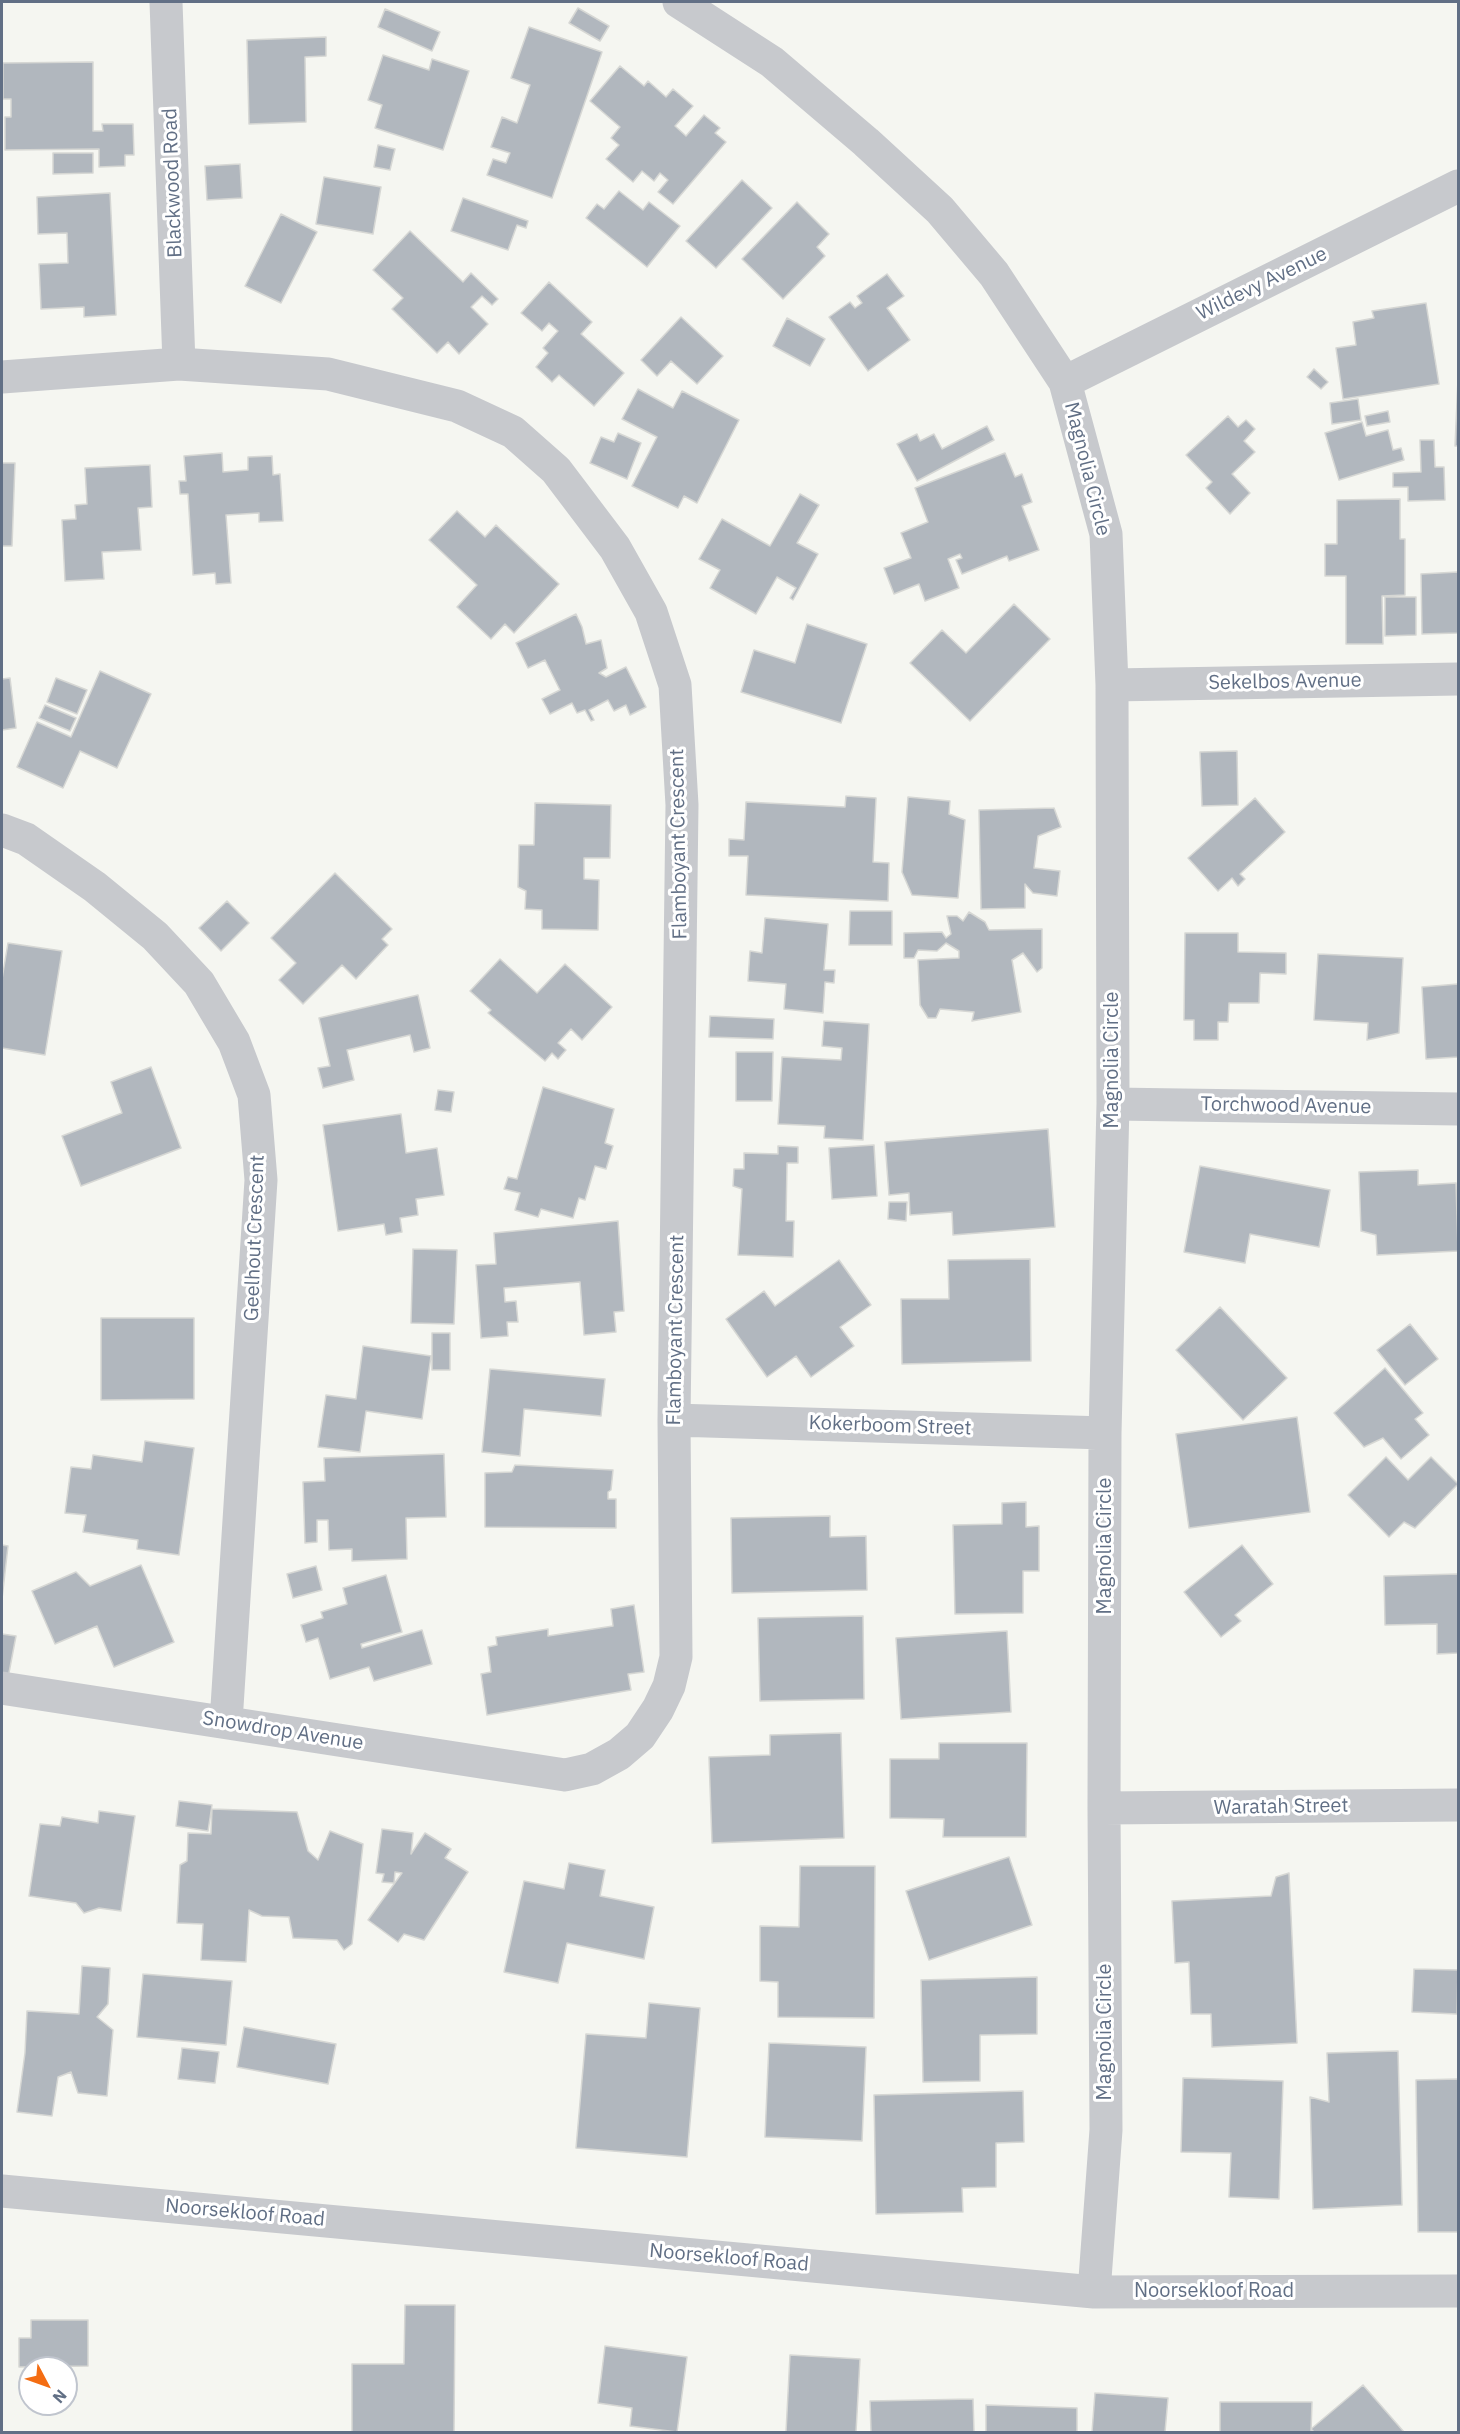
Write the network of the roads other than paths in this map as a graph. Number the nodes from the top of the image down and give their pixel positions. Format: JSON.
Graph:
{"nodes":[{"id":1,"x":166,"y":2,"type":"edge"},
{"id":2,"x":679,"y":2,"type":"edge"},
{"id":3,"x":1458,"y":186,"type":"edge"},
{"id":4,"x":179,"y":364,"type":"junction"},
{"id":5,"x":2,"y":377,"type":"edge"},
{"id":6,"x":1065,"y":382,"type":"junction"},
{"id":7,"x":1458,"y":679,"type":"edge"},
{"id":8,"x":1112,"y":685,"type":"junction"},
{"id":9,"x":2,"y":830,"type":"edge"},
{"id":10,"x":1113,"y":1104,"type":"junction"},
{"id":11,"x":1458,"y":1109,"type":"edge"},
{"id":12,"x":674,"y":1420,"type":"junction"},
{"id":13,"x":1105,"y":1433,"type":"junction"},
{"id":14,"x":2,"y":1688,"type":"edge"},
{"id":15,"x":226,"y":1722,"type":"junction"},
{"id":16,"x":565,"y":1775,"type":"joint"},
{"id":17,"x":1458,"y":1805,"type":"edge"},
{"id":18,"x":1104,"y":1808,"type":"junction"},
{"id":19,"x":2,"y":2191,"type":"edge"},
{"id":20,"x":1458,"y":2291,"type":"edge"},
{"id":21,"x":1094,"y":2292,"type":"junction"}],
"edges":[{"from":1,"to":4,"type":"street","name":"Blackwood Road"},
{"from":2,"to":6,"type":"street","name":"Magnolia Circle"},
{"from":3,"to":6,"type":"street","name":"Wildevy Avenue"},
{"from":4,"to":5,"type":"street","name":"Flamboyant Crescent"},
{"from":4,"to":12,"type":"street","name":"Flamboyant Crescent"},
{"from":6,"to":8,"type":"street","name":"Magnolia Circle"},
{"from":7,"to":8,"type":"street","name":"Sekelbos Avenue"},
{"from":8,"to":10,"type":"street","name":"Magnolia Circle"},
{"from":9,"to":15,"type":"street","name":"Geelhout Crescent"},
{"from":10,"to":11,"type":"street","name":"Torchwood Avenue"},
{"from":10,"to":13,"type":"street","name":"Magnolia Circle"},
{"from":12,"to":13,"type":"street","name":"Kokerboom Street"},
{"from":12,"to":16,"type":"street","name":"Flamboyant Crescent"},
{"from":13,"to":18,"type":"street","name":"Magnolia Circle"},
{"from":14,"to":15,"type":"street","name":"Snowdrop Avenue"},
{"from":15,"to":16,"type":"street","name":"Snowdrop Avenue"},
{"from":17,"to":18,"type":"street","name":"Waratah Street"},
{"from":18,"to":21,"type":"street","name":"Magnolia Circle"},
{"from":19,"to":21,"type":"street","name":"Noorsekloof Road"},
{"from":20,"to":21,"type":"street","name":"Noorsekloof Road"}]}
